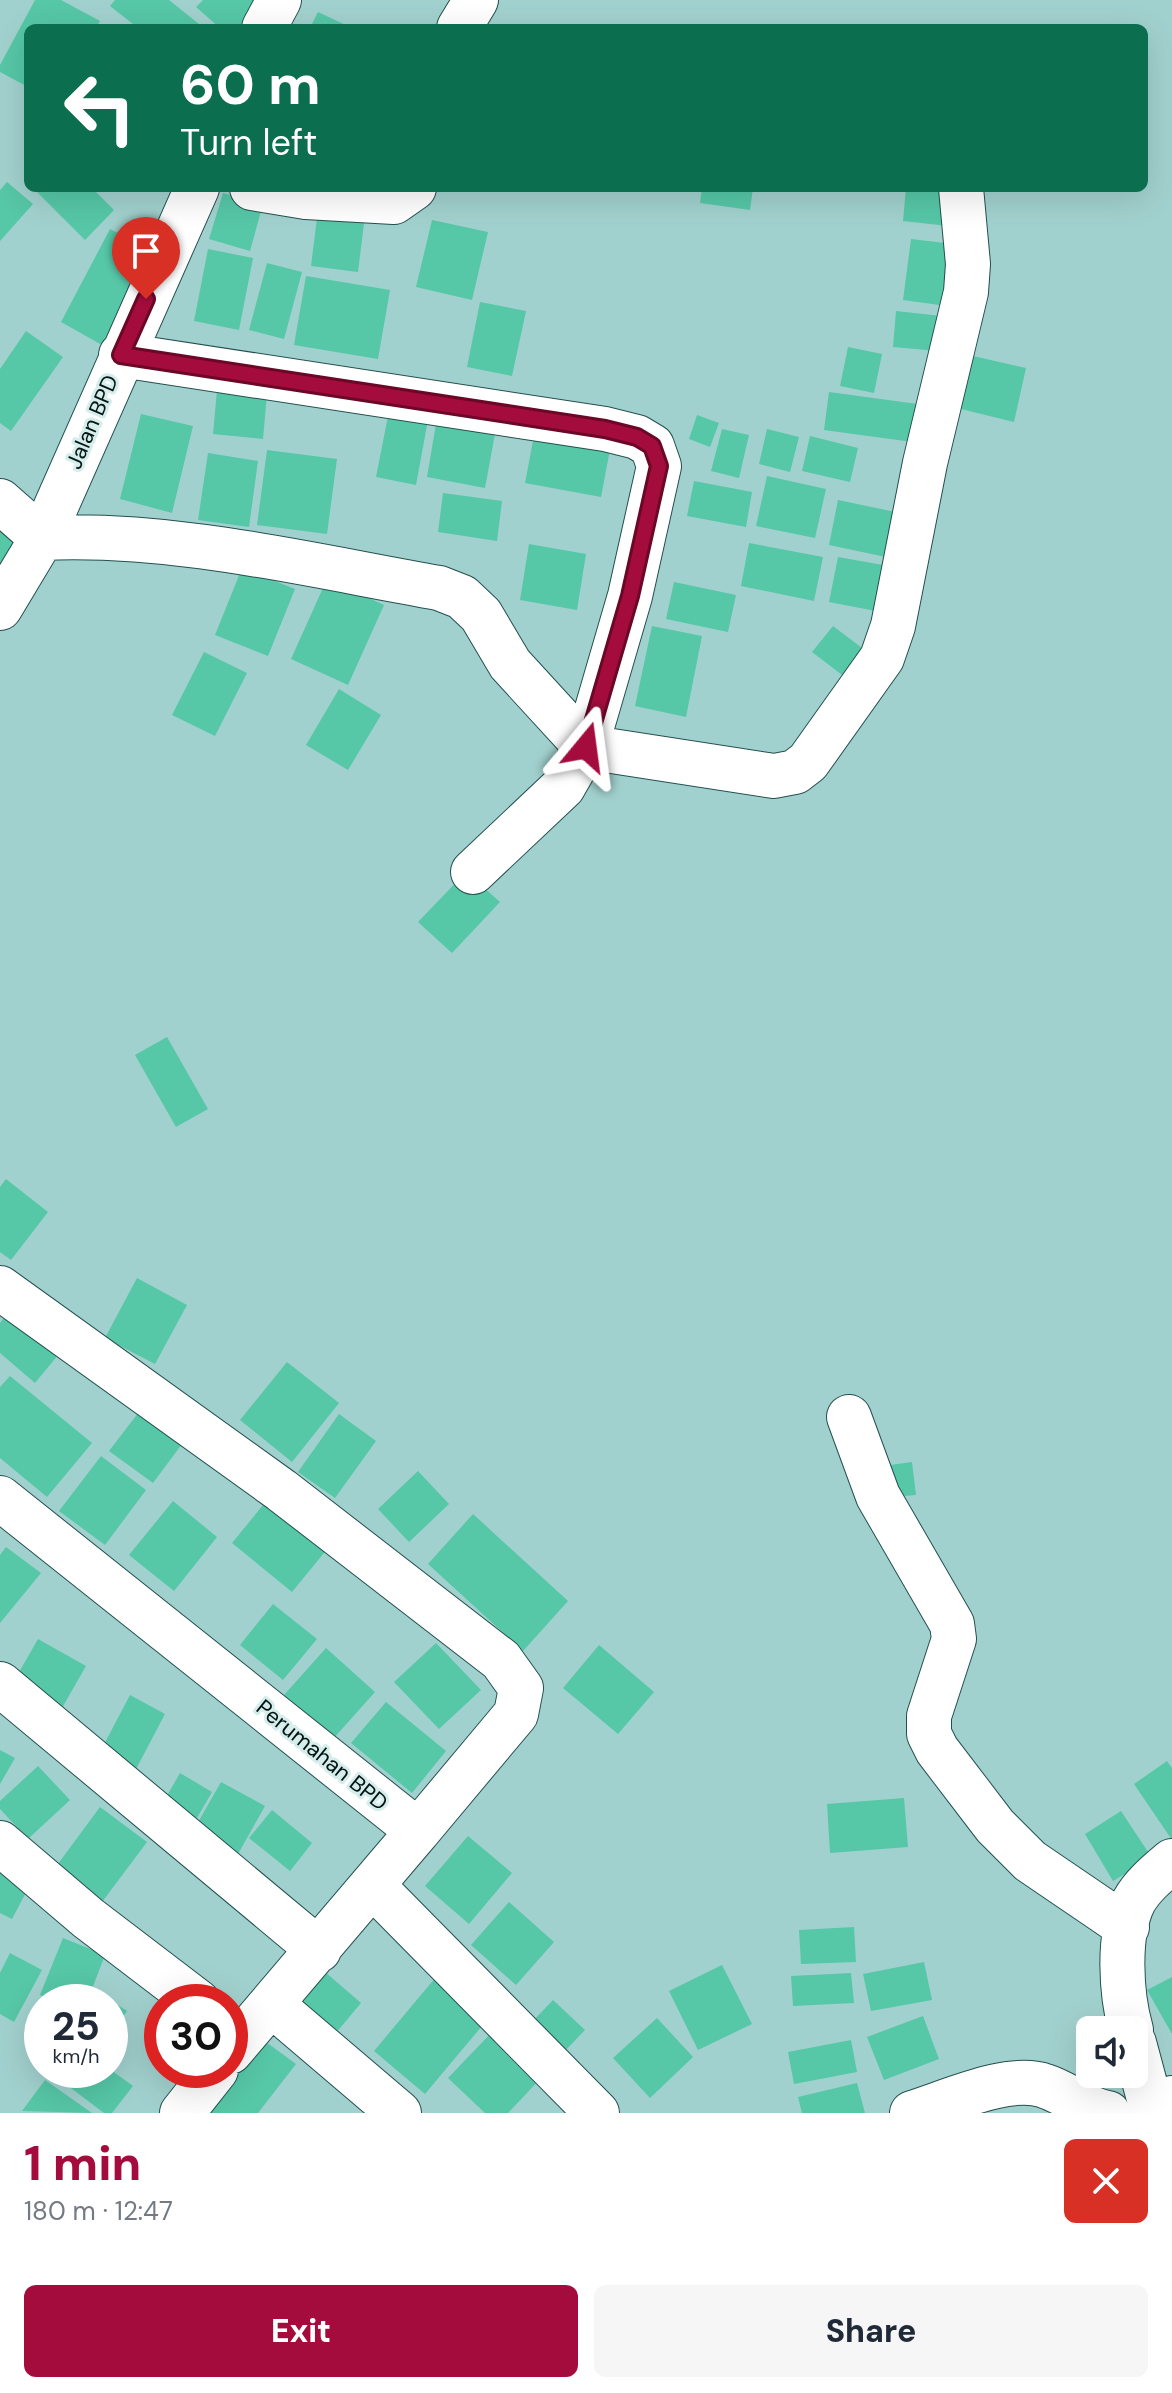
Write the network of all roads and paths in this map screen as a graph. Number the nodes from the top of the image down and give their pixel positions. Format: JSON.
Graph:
{"nodes":[{"id":1,"x":279,"y":0,"type":"edge"},
{"id":2,"x":476,"y":0,"type":"edge"},
{"id":3,"x":266,"y":24,"type":"edge"},
{"id":4,"x":461,"y":24,"type":"edge"},
{"id":5,"x":195,"y":192,"type":"edge"},
{"id":6,"x":276,"y":192,"type":"edge"},
{"id":7,"x":408,"y":192,"type":"edge"},
{"id":8,"x":961,"y":192,"type":"edge"},
{"id":9,"x":121,"y":355,"type":"junction"},
{"id":10,"x":0,"y":501,"type":"edge"},
{"id":11,"x":42,"y":538,"type":"junction"},
{"id":12,"x":0,"y":608,"type":"edge"},
{"id":13,"x":586,"y":747,"type":"junction"},
{"id":14,"x":473,"y":872,"type":"dead end"},
{"id":15,"x":0,"y":1288,"type":"edge"},
{"id":16,"x":849,"y":1417,"type":"dead end"},
{"id":17,"x":0,"y":1498,"type":"edge"},
{"id":18,"x":0,"y":1684,"type":"edge"},
{"id":19,"x":418,"y":1831,"type":"junction"},
{"id":20,"x":0,"y":1843,"type":"edge"},
{"id":21,"x":1172,"y":1861,"type":"edge"},
{"id":22,"x":373,"y":1886,"type":"junction"},
{"id":23,"x":1127,"y":1927,"type":"junction"},
{"id":24,"x":319,"y":1950,"type":"junction"},
{"id":25,"x":174,"y":1984,"type":"edge"},
{"id":26,"x":271,"y":2004,"type":"junction"},
{"id":27,"x":1130,"y":2016,"type":"edge"},
{"id":28,"x":248,"y":2026,"type":"edge"},
{"id":29,"x":1148,"y":2086,"type":"edge"},
{"id":30,"x":202,"y":2088,"type":"edge"},
{"id":31,"x":1155,"y":2108,"type":"edge"},
{"id":32,"x":182,"y":2113,"type":"edge"},
{"id":33,"x":399,"y":2113,"type":"edge"},
{"id":34,"x":597,"y":2113,"type":"edge"},
{"id":35,"x":912,"y":2113,"type":"edge"},
{"id":36,"x":1108,"y":2113,"type":"edge"}],
"edges":[{"from":1,"to":3,"type":"street"},
{"from":2,"to":4,"type":"street"},
{"from":5,"to":9,"type":"street","name":"Jalan BPD"},
{"from":6,"to":7,"type":"street"},
{"from":8,"to":13,"type":"street"},
{"from":9,"to":11,"type":"street","name":"Jalan BPD"},
{"from":9,"to":13,"type":"street"},
{"from":10,"to":11,"type":"street"},
{"from":11,"to":12,"type":"street","name":"Jalan BPD"},
{"from":11,"to":13,"type":"street"},
{"from":13,"to":14,"type":"street"},
{"from":15,"to":19,"type":"street"},
{"from":16,"to":23,"type":"street"},
{"from":17,"to":19,"type":"street","name":"Perumahan BPD"},
{"from":18,"to":24,"type":"street"},
{"from":19,"to":22,"type":"street"},
{"from":20,"to":25,"type":"street"},
{"from":21,"to":23,"type":"street"},
{"from":22,"to":24,"type":"street"},
{"from":22,"to":34,"type":"street"},
{"from":23,"to":27,"type":"street"},
{"from":24,"to":26,"type":"street"},
{"from":26,"to":28,"type":"street"},
{"from":26,"to":33,"type":"street"},
{"from":29,"to":31,"type":"street"},
{"from":30,"to":32,"type":"street"},
{"from":35,"to":36,"type":"street"}]}
